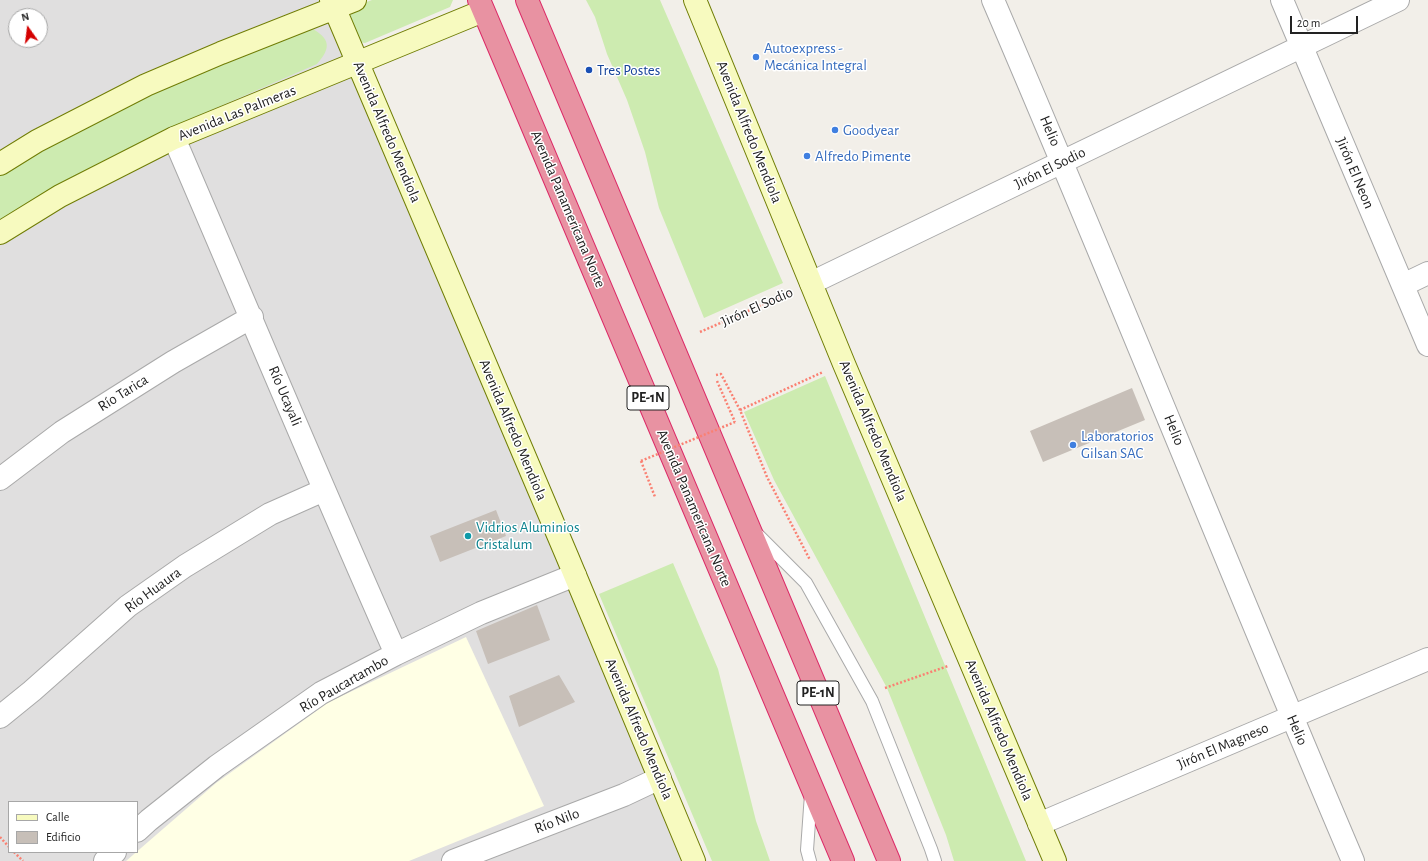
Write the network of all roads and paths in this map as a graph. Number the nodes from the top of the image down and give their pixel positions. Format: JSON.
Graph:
{"nodes":[{"id":1,"x":355,"y":0,"type":"edge"},
{"id":2,"x":527,"y":0,"type":"edge"},
{"id":3,"x":695,"y":0,"type":"edge"},
{"id":4,"x":993,"y":0,"type":"edge"},
{"id":5,"x":1282,"y":0,"type":"edge"},
{"id":6,"x":1398,"y":0,"type":"edge"},
{"id":7,"x":333,"y":4,"type":"edge"},
{"id":8,"x":481,"y":5,"type":"edge"},
{"id":9,"x":1302,"y":47,"type":"junction"},
{"id":10,"x":358,"y":63,"type":"junction"},
{"id":11,"x":174,"y":138,"type":"junction"},
{"id":12,"x":1063,"y":161,"type":"junction"},
{"id":13,"x":0,"y":164,"type":"edge"},
{"id":14,"x":0,"y":233,"type":"edge"},
{"id":15,"x":1428,"y":273,"type":"edge"},
{"id":16,"x":811,"y":283,"type":"junction"},
{"id":17,"x":1403,"y":285,"type":"junction"},
{"id":18,"x":252,"y":317,"type":"junction"},
{"id":19,"x":700,"y":332,"type":"dead end"},
{"id":20,"x":1428,"y":346,"type":"edge"},
{"id":21,"x":825,"y":372,"type":"dead end"},
{"id":22,"x":716,"y":375,"type":"dead end"},
{"id":23,"x":717,"y":381,"type":"dead end"},
{"id":24,"x":740,"y":410,"type":"junction"},
{"id":25,"x":0,"y":479,"type":"edge"},
{"id":26,"x":324,"y":490,"type":"junction"},
{"id":27,"x":655,"y":497,"type":"dead end"},
{"id":28,"x":748,"y":525,"type":"junction"},
{"id":29,"x":810,"y":561,"type":"dead end"},
{"id":30,"x":575,"y":575,"type":"junction"},
{"id":31,"x":396,"y":654,"type":"junction"},
{"id":32,"x":970,"y":659,"type":"junction"},
{"id":33,"x":1428,"y":659,"type":"edge"},
{"id":34,"x":880,"y":690,"type":"dead end"},
{"id":35,"x":0,"y":717,"type":"edge"},
{"id":36,"x":1292,"y":717,"type":"junction"},
{"id":37,"x":660,"y":778,"type":"junction"},
{"id":38,"x":812,"y":785,"type":"junction"},
{"id":39,"x":1039,"y":824,"type":"junction"},
{"id":40,"x":138,"y":830,"type":"edge"},
{"id":41,"x":0,"y":838,"type":"edge"},
{"id":42,"x":8,"y":845,"type":"edge"},
{"id":43,"x":15,"y":853,"type":"edge"},
{"id":44,"x":114,"y":853,"type":"edge"},
{"id":45,"x":477,"y":857,"type":"edge"},
{"id":46,"x":23,"y":861,"type":"edge"},
{"id":47,"x":105,"y":861,"type":"edge"},
{"id":48,"x":453,"y":861,"type":"edge"},
{"id":49,"x":694,"y":861,"type":"edge"},
{"id":50,"x":810,"y":861,"type":"edge"},
{"id":51,"x":844,"y":861,"type":"edge"},
{"id":52,"x":889,"y":861,"type":"edge"},
{"id":53,"x":935,"y":861,"type":"edge"},
{"id":54,"x":1055,"y":861,"type":"edge"},
{"id":55,"x":1353,"y":861,"type":"edge"}],
"edges":[{"from":1,"to":7,"type":"main road"},
{"from":2,"to":28,"type":"highway","number":"PE-1N"},
{"from":3,"to":16,"type":"main road","name":"Avenida Alfredo Mendiola"},
{"from":4,"to":12,"type":"street","name":"Helio"},
{"from":5,"to":9,"type":"street","name":"Jirón El Neon"},
{"from":6,"to":9,"type":"street","name":"Jirón El Sodio"},
{"from":7,"to":10,"type":"main road","name":"Avenida Alfredo Mendiola"},
{"from":7,"to":13,"type":"main road"},
{"from":8,"to":10,"type":"main road","name":"Avenida Las Palmeras"},
{"from":8,"to":38,"type":"highway","name":"Avenida Panamericana Norte","number":"PE-1N"},
{"from":9,"to":12,"type":"street","name":"Jirón El Sodio"},
{"from":9,"to":17,"type":"street","name":"Jirón El Neon"},
{"from":10,"to":11,"type":"main road","name":"Avenida Las Palmeras"},
{"from":10,"to":30,"type":"main road","name":"Avenida Alfredo Mendiola"},
{"from":11,"to":14,"type":"main road","name":"Avenida Las Palmeras"},
{"from":11,"to":18,"type":"street","name":"Río Ucayali"},
{"from":12,"to":16,"type":"street","name":"Jirón El Sodio"},
{"from":12,"to":36,"type":"street","name":"Helio"},
{"from":15,"to":17,"type":"street"},
{"from":16,"to":19,"type":"path","name":"Jirón El Sodio"},
{"from":16,"to":32,"type":"main road","name":"Avenida Alfredo Mendiola"},
{"from":17,"to":20,"type":"street","name":"Jirón El Neon"},
{"from":18,"to":25,"type":"street","name":"Río Tarica"},
{"from":18,"to":26,"type":"street","name":"Río Ucayali"},
{"from":21,"to":24,"type":"path"},
{"from":22,"to":24,"type":"path"},
{"from":23,"to":27,"type":"path","bridge":true},
{"from":24,"to":29,"type":"path"},
{"from":26,"to":31,"type":"street","name":"Río Ucayali"},
{"from":26,"to":35,"type":"street","name":"Río Huaura"},
{"from":28,"to":52,"type":"highway","number":"PE-1N"},
{"from":28,"to":53,"type":"lane"},
{"from":30,"to":31,"type":"street","name":"Río Paucartambo"},
{"from":30,"to":37,"type":"main road","name":"Avenida Alfredo Mendiola"},
{"from":31,"to":40,"type":"street","name":"Río Paucartambo"},
{"from":32,"to":34,"type":"path"},
{"from":32,"to":39,"type":"main road","name":"Avenida Alfredo Mendiola"},
{"from":33,"to":36,"type":"street","name":"Jirón El Magneso"},
{"from":36,"to":39,"type":"street","name":"Jirón El Magneso"},
{"from":36,"to":55,"type":"street","name":"Helio"},
{"from":37,"to":45,"type":"street","name":"Río Nilo"},
{"from":37,"to":49,"type":"main road","name":"Avenida Alfredo Mendiola"},
{"from":38,"to":50,"type":"lane"},
{"from":38,"to":51,"type":"highway","name":"Avenida Panamericana Norte","number":"PE-1N"},
{"from":39,"to":54,"type":"main road","name":"Avenida Alfredo Mendiola"},
{"from":41,"to":42,"type":"path"},
{"from":43,"to":46,"type":"path"},
{"from":44,"to":47,"type":"street"},
{"from":45,"to":48,"type":"street","name":"Río Nilo"}]}
